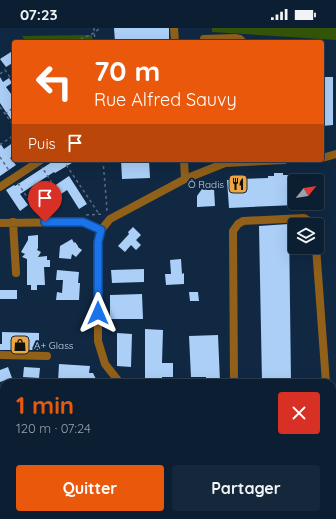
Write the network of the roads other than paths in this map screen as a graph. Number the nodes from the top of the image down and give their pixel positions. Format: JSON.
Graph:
{"nodes":[{"id":1,"x":174,"y":28,"type":"edge"},
{"id":2,"x":204,"y":39,"type":"dead end"},
{"id":3,"x":175,"y":40,"type":"edge"},
{"id":4,"x":241,"y":40,"type":"edge"},
{"id":5,"x":336,"y":154,"type":"edge"},
{"id":6,"x":324,"y":157,"type":"edge"},
{"id":7,"x":38,"y":162,"type":"edge"},
{"id":8,"x":184,"y":162,"type":"edge"},
{"id":9,"x":236,"y":162,"type":"edge"},
{"id":10,"x":185,"y":179,"type":"junction"},
{"id":11,"x":0,"y":187,"type":"edge"},
{"id":12,"x":288,"y":219,"type":"edge"},
{"id":13,"x":14,"y":222,"type":"junction"},
{"id":14,"x":0,"y":223,"type":"edge"},
{"id":15,"x":101,"y":230,"type":"junction"},
{"id":16,"x":317,"y":254,"type":"edge"},
{"id":17,"x":16,"y":273,"type":"dead end"},
{"id":18,"x":0,"y":355,"type":"edge"},
{"id":19,"x":47,"y":356,"type":"dead end"},
{"id":20,"x":117,"y":379,"type":"edge"},
{"id":21,"x":234,"y":379,"type":"edge"},
{"id":22,"x":326,"y":379,"type":"edge"}],
"edges":[{"from":1,"to":3,"type":"street"},
{"from":2,"to":4,"type":"street"},
{"from":5,"to":6,"type":"street"},
{"from":7,"to":11,"type":"street"},
{"from":8,"to":10,"type":"street"},
{"from":9,"to":10,"type":"street"},
{"from":10,"to":15,"type":"street"},
{"from":12,"to":21,"type":"street"},
{"from":13,"to":14,"type":"street"},
{"from":13,"to":15,"type":"street"},
{"from":13,"to":17,"type":"street"},
{"from":15,"to":20,"type":"street"},
{"from":16,"to":22,"type":"street"},
{"from":18,"to":19,"type":"street"}]}
